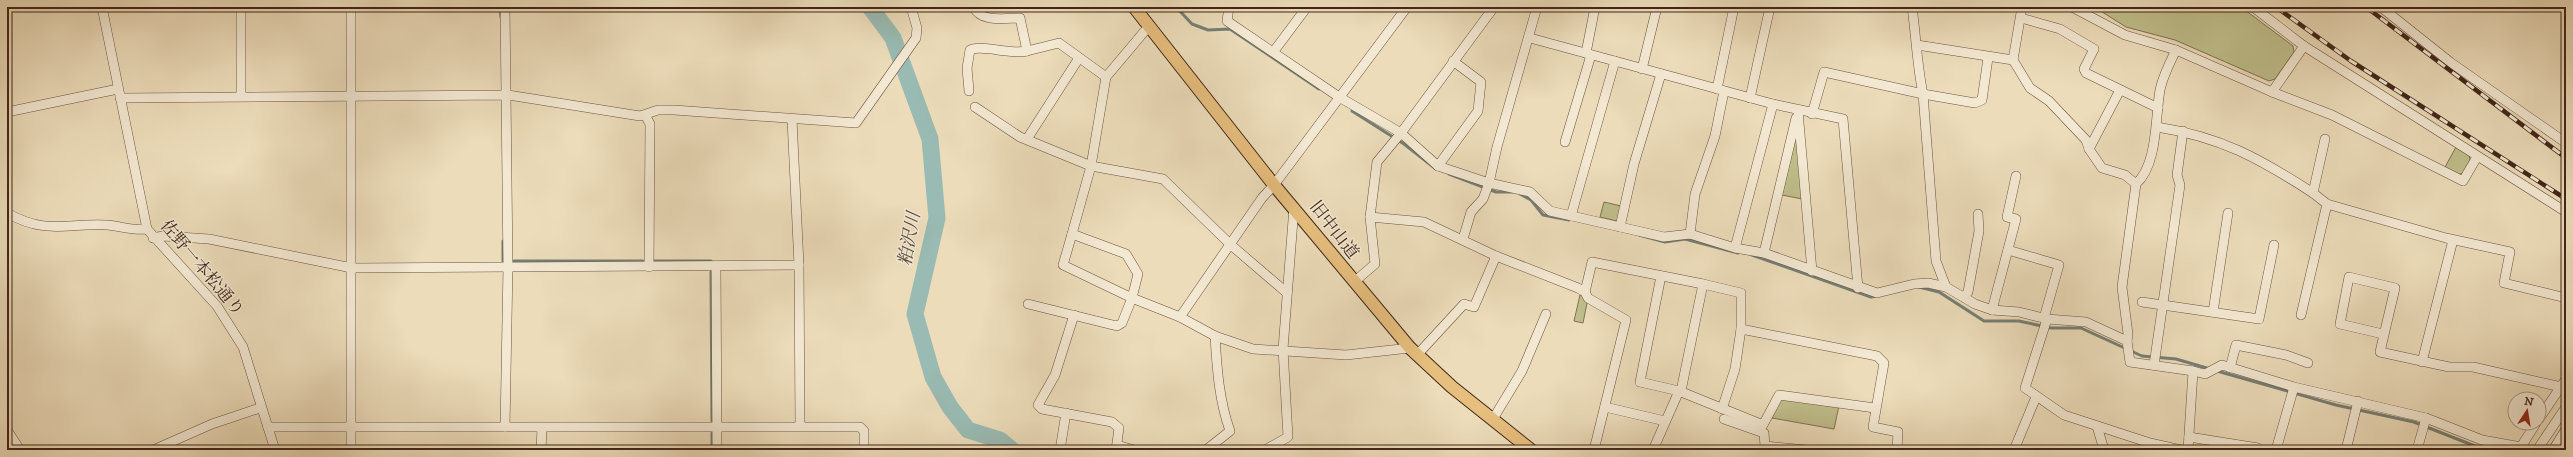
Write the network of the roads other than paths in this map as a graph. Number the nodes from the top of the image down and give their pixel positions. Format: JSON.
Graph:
{"nodes":[{"id":1,"x":102,"y":7,"type":"edge"},
{"id":2,"x":241,"y":7,"type":"edge"},
{"id":3,"x":351,"y":7,"type":"edge"},
{"id":4,"x":506,"y":7,"type":"edge"},
{"id":5,"x":911,"y":7,"type":"edge"},
{"id":6,"x":974,"y":7,"type":"edge"},
{"id":7,"x":1134,"y":7,"type":"edge"},
{"id":8,"x":1229,"y":7,"type":"edge"},
{"id":9,"x":1307,"y":7,"type":"edge"},
{"id":10,"x":1407,"y":7,"type":"edge"},
{"id":11,"x":1494,"y":7,"type":"edge"},
{"id":12,"x":1537,"y":7,"type":"edge"},
{"id":13,"x":1595,"y":7,"type":"edge"},
{"id":14,"x":1657,"y":7,"type":"edge"},
{"id":15,"x":1734,"y":7,"type":"edge"},
{"id":16,"x":1770,"y":7,"type":"edge"},
{"id":17,"x":1912,"y":7,"type":"edge"},
{"id":18,"x":2022,"y":7,"type":"edge"},
{"id":19,"x":2072,"y":7,"type":"edge"},
{"id":20,"x":2254,"y":7,"type":"edge"},
{"id":21,"x":2381,"y":7,"type":"edge"},
{"id":22,"x":2021,"y":18,"type":"junction"},
{"id":23,"x":1149,"y":26,"type":"junction"},
{"id":24,"x":1530,"y":38,"type":"junction"},
{"id":25,"x":1917,"y":45,"type":"junction"},
{"id":26,"x":2304,"y":46,"type":"junction"},
{"id":27,"x":2176,"y":50,"type":"junction"},
{"id":28,"x":1027,"y":51,"type":"junction"},
{"id":29,"x":1274,"y":51,"type":"junction"},
{"id":30,"x":1588,"y":54,"type":"junction"},
{"id":31,"x":1079,"y":58,"type":"junction"},
{"id":32,"x":1988,"y":58,"type":"junction"},
{"id":33,"x":2014,"y":60,"type":"junction"},
{"id":34,"x":1453,"y":61,"type":"junction"},
{"id":35,"x":1615,"y":61,"type":"junction"},
{"id":36,"x":1642,"y":69,"type":"junction"},
{"id":37,"x":1661,"y":74,"type":"junction"},
{"id":38,"x":1106,"y":77,"type":"junction"},
{"id":39,"x":1720,"y":90,"type":"junction"},
{"id":40,"x":2120,"y":90,"type":"junction"},
{"id":41,"x":969,"y":91,"type":"dead end"},
{"id":42,"x":2272,"y":92,"type":"junction"},
{"id":43,"x":119,"y":93,"type":"junction"},
{"id":44,"x":1922,"y":94,"type":"junction"},
{"id":45,"x":351,"y":95,"type":"junction"},
{"id":46,"x":508,"y":95,"type":"junction"},
{"id":47,"x":241,"y":96,"type":"junction"},
{"id":48,"x":1339,"y":97,"type":"junction"},
{"id":49,"x":1750,"y":98,"type":"junction"},
{"id":50,"x":1773,"y":104,"type":"junction"},
{"id":51,"x":975,"y":107,"type":"dead end"},
{"id":52,"x":2158,"y":108,"type":"junction"},
{"id":53,"x":1798,"y":111,"type":"junction"},
{"id":54,"x":7,"y":112,"type":"edge"},
{"id":55,"x":1812,"y":114,"type":"junction"},
{"id":56,"x":645,"y":115,"type":"junction"},
{"id":57,"x":792,"y":119,"type":"junction"},
{"id":58,"x":2156,"y":127,"type":"junction"},
{"id":59,"x":2183,"y":131,"type":"junction"},
{"id":60,"x":1401,"y":133,"type":"junction"},
{"id":61,"x":1026,"y":139,"type":"junction"},
{"id":62,"x":2325,"y":139,"type":"dead end"},
{"id":63,"x":1565,"y":142,"type":"dead end"},
{"id":64,"x":2566,"y":143,"type":"edge"},
{"id":65,"x":2089,"y":149,"type":"junction"},
{"id":66,"x":2478,"y":157,"type":"junction"},
{"id":67,"x":1091,"y":166,"type":"junction"},
{"id":68,"x":1438,"y":166,"type":"junction"},
{"id":69,"x":2016,"y":176,"type":"dead end"},
{"id":70,"x":1489,"y":183,"type":"junction"},
{"id":71,"x":2136,"y":184,"type":"junction"},
{"id":72,"x":1274,"y":185,"type":"junction"},
{"id":73,"x":2313,"y":193,"type":"junction"},
{"id":74,"x":2327,"y":204,"type":"junction"},
{"id":75,"x":1294,"y":207,"type":"junction"},
{"id":76,"x":2566,"y":212,"type":"edge"},
{"id":77,"x":7,"y":213,"type":"edge"},
{"id":78,"x":2228,"y":213,"type":"dead end"},
{"id":79,"x":1978,"y":214,"type":"dead end"},
{"id":80,"x":1571,"y":216,"type":"junction"},
{"id":81,"x":1370,"y":217,"type":"junction"},
{"id":82,"x":1620,"y":227,"type":"junction"},
{"id":83,"x":147,"y":229,"type":"junction"},
{"id":84,"x":1072,"y":234,"type":"junction"},
{"id":85,"x":1690,"y":234,"type":"junction"},
{"id":86,"x":153,"y":238,"type":"junction"},
{"id":87,"x":1463,"y":239,"type":"junction"},
{"id":88,"x":2453,"y":240,"type":"junction"},
{"id":89,"x":1231,"y":245,"type":"junction"},
{"id":90,"x":2274,"y":246,"type":"dead end"},
{"id":91,"x":1735,"y":248,"type":"junction"},
{"id":92,"x":2008,"y":250,"type":"junction"},
{"id":93,"x":1764,"y":253,"type":"junction"},
{"id":94,"x":1496,"y":256,"type":"junction"},
{"id":95,"x":799,"y":265,"type":"junction"},
{"id":96,"x":716,"y":266,"type":"junction"},
{"id":97,"x":508,"y":267,"type":"junction"},
{"id":98,"x":648,"y":267,"type":"junction"},
{"id":99,"x":352,"y":268,"type":"junction"},
{"id":100,"x":1812,"y":271,"type":"junction"},
{"id":101,"x":1661,"y":276,"type":"junction"},
{"id":102,"x":1354,"y":282,"type":"junction"},
{"id":103,"x":1703,"y":284,"type":"junction"},
{"id":104,"x":1946,"y":287,"type":"junction"},
{"id":105,"x":1858,"y":288,"type":"junction"},
{"id":106,"x":1585,"y":292,"type":"junction"},
{"id":107,"x":1287,"y":293,"type":"junction"},
{"id":108,"x":1964,"y":297,"type":"junction"},
{"id":109,"x":1132,"y":298,"type":"junction"},
{"id":110,"x":2566,"y":298,"type":"edge"},
{"id":111,"x":2142,"y":302,"type":"dead end"},
{"id":112,"x":1028,"y":304,"type":"dead end"},
{"id":113,"x":2163,"y":306,"type":"junction"},
{"id":114,"x":1992,"y":310,"type":"junction"},
{"id":115,"x":2213,"y":312,"type":"junction"},
{"id":116,"x":1546,"y":314,"type":"dead end"},
{"id":117,"x":2301,"y":315,"type":"dead end"},
{"id":118,"x":1074,"y":316,"type":"junction"},
{"id":119,"x":1180,"y":317,"type":"junction"},
{"id":120,"x":2046,"y":319,"type":"junction"},
{"id":121,"x":1741,"y":329,"type":"junction"},
{"id":122,"x":2383,"y":334,"type":"junction"},
{"id":123,"x":1215,"y":336,"type":"junction"},
{"id":124,"x":2128,"y":344,"type":"junction"},
{"id":125,"x":1283,"y":349,"type":"junction"},
{"id":126,"x":1414,"y":351,"type":"junction"},
{"id":127,"x":2422,"y":362,"type":"junction"},
{"id":128,"x":2308,"y":363,"type":"dead end"},
{"id":129,"x":2154,"y":365,"type":"junction"},
{"id":130,"x":2230,"y":368,"type":"junction"},
{"id":131,"x":2193,"y":371,"type":"junction"},
{"id":132,"x":2566,"y":379,"type":"edge"},
{"id":133,"x":2294,"y":387,"type":"junction"},
{"id":134,"x":2561,"y":387,"type":"junction"},
{"id":135,"x":1680,"y":391,"type":"junction"},
{"id":136,"x":2036,"y":397,"type":"junction"},
{"id":137,"x":2358,"y":401,"type":"junction"},
{"id":138,"x":1605,"y":407,"type":"junction"},
{"id":139,"x":2547,"y":407,"type":"edge"},
{"id":140,"x":2566,"y":407,"type":"edge"},
{"id":141,"x":260,"y":408,"type":"junction"},
{"id":142,"x":1875,"y":408,"type":"junction"},
{"id":143,"x":1722,"y":409,"type":"junction"},
{"id":144,"x":1066,"y":413,"type":"junction"},
{"id":145,"x":2426,"y":418,"type":"junction"},
{"id":146,"x":1724,"y":419,"type":"dead end"},
{"id":147,"x":1493,"y":420,"type":"junction"},
{"id":148,"x":1665,"y":421,"type":"junction"},
{"id":149,"x":350,"y":426,"type":"junction"},
{"id":150,"x":505,"y":426,"type":"junction"},
{"id":151,"x":717,"y":426,"type":"junction"},
{"id":152,"x":800,"y":426,"type":"junction"},
{"id":153,"x":2097,"y":426,"type":"junction"},
{"id":154,"x":268,"y":427,"type":"junction"},
{"id":155,"x":542,"y":428,"type":"junction"},
{"id":156,"x":2566,"y":429,"type":"edge"},
{"id":157,"x":7,"y":430,"type":"edge"},
{"id":158,"x":2532,"y":431,"type":"edge"},
{"id":159,"x":2189,"y":437,"type":"junction"},
{"id":160,"x":1117,"y":447,"type":"edge"},
{"id":161,"x":1764,"y":448,"type":"edge"},
{"id":162,"x":2258,"y":448,"type":"dead end"},
{"id":163,"x":2524,"y":448,"type":"edge"},
{"id":164,"x":20,"y":450,"type":"edge"},
{"id":165,"x":153,"y":450,"type":"edge"},
{"id":166,"x":275,"y":450,"type":"edge"},
{"id":167,"x":351,"y":450,"type":"edge"},
{"id":168,"x":542,"y":450,"type":"edge"},
{"id":169,"x":717,"y":450,"type":"edge"},
{"id":170,"x":864,"y":450,"type":"edge"},
{"id":171,"x":1060,"y":450,"type":"edge"},
{"id":172,"x":1134,"y":450,"type":"edge"},
{"id":173,"x":1206,"y":450,"type":"edge"},
{"id":174,"x":1265,"y":450,"type":"edge"},
{"id":175,"x":1531,"y":450,"type":"edge"},
{"id":176,"x":1594,"y":450,"type":"edge"},
{"id":177,"x":1653,"y":450,"type":"edge"},
{"id":178,"x":1806,"y":450,"type":"edge"},
{"id":179,"x":1897,"y":450,"type":"edge"},
{"id":180,"x":2014,"y":450,"type":"edge"},
{"id":181,"x":2104,"y":450,"type":"edge"},
{"id":182,"x":2181,"y":450,"type":"edge"},
{"id":183,"x":2188,"y":450,"type":"edge"},
{"id":184,"x":2276,"y":450,"type":"edge"},
{"id":185,"x":2346,"y":450,"type":"edge"},
{"id":186,"x":2417,"y":450,"type":"edge"},
{"id":187,"x":2537,"y":450,"type":"edge"},
{"id":188,"x":2553,"y":450,"type":"edge"}],
"edges":[{"from":1,"to":43,"type":"street","name":"佐野一本松通り"},
{"from":2,"to":47,"type":"street"},
{"from":3,"to":45,"type":"street"},
{"from":4,"to":46,"type":"street"},
{"from":5,"to":57,"type":"street"},
{"from":6,"to":28,"type":"street"},
{"from":7,"to":23,"type":"main road","name":"旧中山道"},
{"from":8,"to":29,"type":"street"},
{"from":9,"to":29,"type":"street"},
{"from":10,"to":48,"type":"street"},
{"from":11,"to":34,"type":"street"},
{"from":12,"to":24,"type":"street"},
{"from":13,"to":30,"type":"street"},
{"from":14,"to":36,"type":"street"},
{"from":15,"to":39,"type":"street"},
{"from":16,"to":49,"type":"street"},
{"from":17,"to":25,"type":"street"},
{"from":18,"to":22,"type":"street"},
{"from":19,"to":27,"type":"street"},
{"from":20,"to":26,"type":"street"},
{"from":21,"to":64,"type":"street"},
{"from":22,"to":33,"type":"street"},
{"from":22,"to":40,"type":"street"},
{"from":23,"to":38,"type":"street"},
{"from":23,"to":72,"type":"main road","name":"旧中山道"},
{"from":24,"to":30,"type":"street"},
{"from":24,"to":70,"type":"street"},
{"from":25,"to":32,"type":"street"},
{"from":25,"to":44,"type":"street"},
{"from":26,"to":42,"type":"street"},
{"from":26,"to":66,"type":"street"},
{"from":27,"to":42,"type":"street"},
{"from":27,"to":52,"type":"street"},
{"from":28,"to":31,"type":"street"},
{"from":28,"to":41,"type":"street"},
{"from":29,"to":48,"type":"street"},
{"from":30,"to":35,"type":"street"},
{"from":30,"to":63,"type":"street"},
{"from":31,"to":38,"type":"street"},
{"from":31,"to":61,"type":"street"},
{"from":32,"to":33,"type":"street"},
{"from":32,"to":44,"type":"street"},
{"from":33,"to":65,"type":"street"},
{"from":34,"to":60,"type":"street"},
{"from":34,"to":68,"type":"street"},
{"from":35,"to":36,"type":"street"},
{"from":35,"to":80,"type":"street"},
{"from":36,"to":37,"type":"street"},
{"from":37,"to":39,"type":"street"},
{"from":37,"to":82,"type":"street"},
{"from":38,"to":67,"type":"street"},
{"from":39,"to":49,"type":"street"},
{"from":39,"to":85,"type":"street"},
{"from":40,"to":52,"type":"street"},
{"from":40,"to":65,"type":"street"},
{"from":42,"to":66,"type":"street"},
{"from":43,"to":47,"type":"street"},
{"from":43,"to":54,"type":"street"},
{"from":43,"to":83,"type":"street","name":"佐野一本松通り"},
{"from":44,"to":55,"type":"street"},
{"from":44,"to":104,"type":"street"},
{"from":45,"to":46,"type":"street"},
{"from":45,"to":47,"type":"street"},
{"from":45,"to":99,"type":"street"},
{"from":46,"to":56,"type":"street"},
{"from":46,"to":97,"type":"street"},
{"from":48,"to":60,"type":"street"},
{"from":48,"to":72,"type":"street"},
{"from":49,"to":50,"type":"street"},
{"from":50,"to":53,"type":"street"},
{"from":50,"to":91,"type":"street"},
{"from":51,"to":61,"type":"street"},
{"from":52,"to":58,"type":"street"},
{"from":53,"to":55,"type":"street"},
{"from":53,"to":93,"type":"street"},
{"from":53,"to":100,"type":"street"},
{"from":55,"to":105,"type":"street"},
{"from":56,"to":57,"type":"street"},
{"from":56,"to":98,"type":"street"},
{"from":57,"to":95,"type":"street"},
{"from":58,"to":59,"type":"street"},
{"from":58,"to":71,"type":"street"},
{"from":59,"to":73,"type":"street"},
{"from":59,"to":113,"type":"street"},
{"from":60,"to":68,"type":"street"},
{"from":60,"to":81,"type":"street"},
{"from":61,"to":67,"type":"street"},
{"from":62,"to":73,"type":"street"},
{"from":65,"to":71,"type":"street"},
{"from":66,"to":76,"type":"street"},
{"from":67,"to":84,"type":"street"},
{"from":67,"to":89,"type":"street"},
{"from":68,"to":70,"type":"street"},
{"from":69,"to":92,"type":"street"},
{"from":70,"to":80,"type":"street"},
{"from":70,"to":87,"type":"street"},
{"from":71,"to":124,"type":"street"},
{"from":72,"to":75,"type":"main road","name":"旧中山道"},
{"from":72,"to":89,"type":"street"},
{"from":73,"to":74,"type":"street"},
{"from":74,"to":88,"type":"street"},
{"from":74,"to":117,"type":"street"},
{"from":75,"to":102,"type":"main road","name":"旧中山道"},
{"from":75,"to":107,"type":"street"},
{"from":77,"to":83,"type":"street"},
{"from":78,"to":115,"type":"street"},
{"from":79,"to":108,"type":"street"},
{"from":80,"to":82,"type":"street"},
{"from":81,"to":87,"type":"street"},
{"from":81,"to":102,"type":"street"},
{"from":82,"to":85,"type":"street"},
{"from":83,"to":86,"type":"street","name":"佐野一本松通り"},
{"from":84,"to":109,"type":"street"},
{"from":84,"to":109,"type":"street"},
{"from":85,"to":91,"type":"street"},
{"from":86,"to":99,"type":"street"},
{"from":86,"to":141,"type":"street","name":"佐野一本松通り"},
{"from":87,"to":94,"type":"street"},
{"from":88,"to":110,"type":"street"},
{"from":88,"to":127,"type":"street"},
{"from":89,"to":107,"type":"street"},
{"from":89,"to":119,"type":"street"},
{"from":90,"to":115,"type":"street"},
{"from":91,"to":93,"type":"street"},
{"from":92,"to":114,"type":"street"},
{"from":92,"to":120,"type":"street"},
{"from":93,"to":100,"type":"street"},
{"from":94,"to":106,"type":"street"},
{"from":94,"to":126,"type":"street"},
{"from":95,"to":96,"type":"street"},
{"from":95,"to":152,"type":"street"},
{"from":96,"to":98,"type":"street"},
{"from":96,"to":151,"type":"street"},
{"from":97,"to":98,"type":"street"},
{"from":97,"to":99,"type":"street"},
{"from":97,"to":150,"type":"street"},
{"from":99,"to":149,"type":"street"},
{"from":100,"to":105,"type":"street"},
{"from":101,"to":103,"type":"street"},
{"from":101,"to":106,"type":"street"},
{"from":101,"to":135,"type":"street"},
{"from":102,"to":126,"type":"main road","name":"旧中山道"},
{"from":103,"to":121,"type":"street"},
{"from":103,"to":135,"type":"street"},
{"from":104,"to":105,"type":"street"},
{"from":104,"to":108,"type":"street"},
{"from":106,"to":138,"type":"street"},
{"from":107,"to":125,"type":"street"},
{"from":108,"to":114,"type":"street"},
{"from":109,"to":118,"type":"street"},
{"from":109,"to":119,"type":"street"},
{"from":111,"to":113,"type":"street"},
{"from":112,"to":118,"type":"street"},
{"from":113,"to":115,"type":"street"},
{"from":113,"to":129,"type":"street"},
{"from":114,"to":120,"type":"street"},
{"from":116,"to":147,"type":"street"},
{"from":118,"to":144,"type":"street"},
{"from":119,"to":123,"type":"street"},
{"from":120,"to":124,"type":"street"},
{"from":120,"to":136,"type":"street"},
{"from":121,"to":142,"type":"street"},
{"from":121,"to":143,"type":"street"},
{"from":122,"to":122,"type":"street"},
{"from":122,"to":127,"type":"street"},
{"from":123,"to":125,"type":"street"},
{"from":123,"to":173,"type":"street"},
{"from":124,"to":129,"type":"street"},
{"from":125,"to":126,"type":"street"},
{"from":125,"to":174,"type":"street"},
{"from":126,"to":147,"type":"main road","name":"旧中山道"},
{"from":127,"to":134,"type":"street"},
{"from":128,"to":130,"type":"street"},
{"from":129,"to":131,"type":"street"},
{"from":130,"to":131,"type":"street"},
{"from":130,"to":133,"type":"street"},
{"from":131,"to":159,"type":"street"},
{"from":132,"to":134,"type":"street"},
{"from":133,"to":137,"type":"street"},
{"from":133,"to":184,"type":"street"},
{"from":134,"to":139,"type":"street"},
{"from":135,"to":143,"type":"street"},
{"from":135,"to":148,"type":"street"},
{"from":136,"to":153,"type":"street"},
{"from":136,"to":180,"type":"street"},
{"from":137,"to":145,"type":"street"},
{"from":137,"to":185,"type":"street"},
{"from":138,"to":148,"type":"street"},
{"from":138,"to":176,"type":"street"},
{"from":140,"to":187,"type":"street"},
{"from":141,"to":154,"type":"street","name":"佐野一本松通り"},
{"from":141,"to":165,"type":"street"},
{"from":142,"to":143,"type":"street"},
{"from":142,"to":179,"type":"street"},
{"from":144,"to":160,"type":"street"},
{"from":144,"to":171,"type":"street"},
{"from":145,"to":163,"type":"street"},
{"from":145,"to":186,"type":"street"},
{"from":146,"to":161,"type":"street"},
{"from":147,"to":175,"type":"main road","name":"旧中山道"},
{"from":148,"to":177,"type":"street"},
{"from":149,"to":150,"type":"street"},
{"from":149,"to":154,"type":"street"},
{"from":149,"to":167,"type":"street"},
{"from":150,"to":155,"type":"street"},
{"from":151,"to":152,"type":"street"},
{"from":151,"to":155,"type":"street"},
{"from":151,"to":169,"type":"street"},
{"from":152,"to":170,"type":"street"},
{"from":153,"to":181,"type":"street"},
{"from":153,"to":182,"type":"street"},
{"from":154,"to":166,"type":"street","name":"佐野一本松通り"},
{"from":155,"to":168,"type":"street"},
{"from":156,"to":188,"type":"street"},
{"from":157,"to":164,"type":"street"},
{"from":158,"to":163,"type":"street"},
{"from":159,"to":162,"type":"street"},
{"from":159,"to":183,"type":"street"},
{"from":160,"to":172,"type":"street"},
{"from":161,"to":178,"type":"street"}]}
